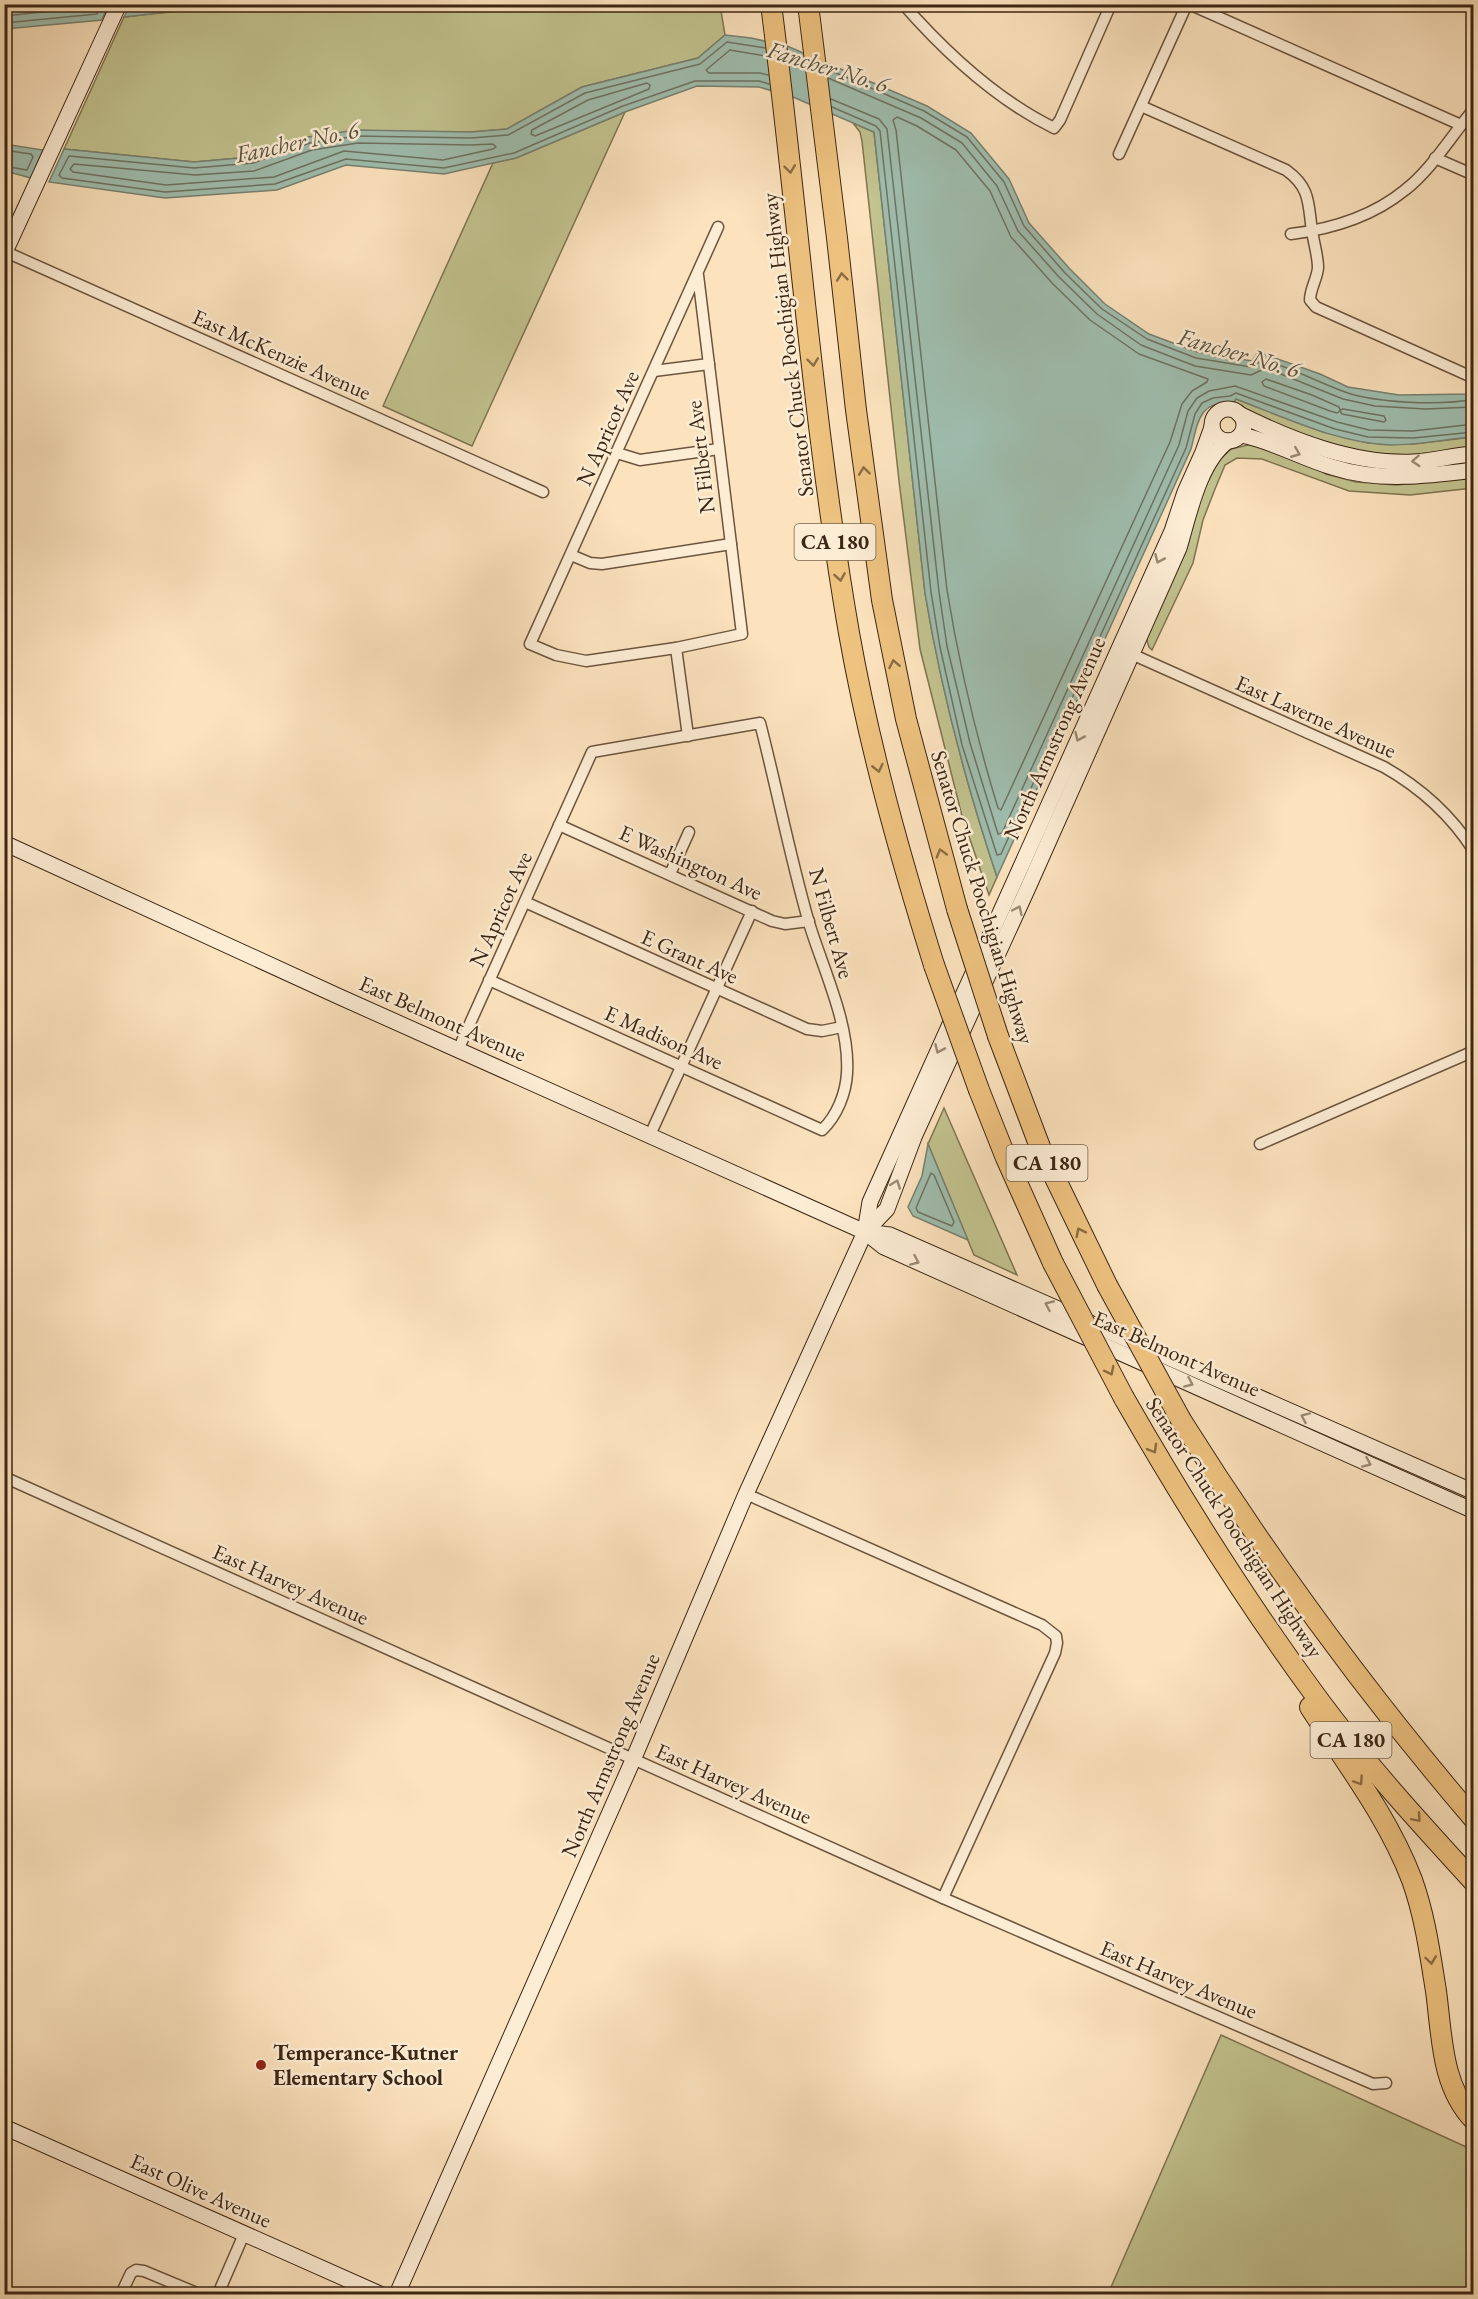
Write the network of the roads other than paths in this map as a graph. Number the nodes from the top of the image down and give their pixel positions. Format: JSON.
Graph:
{"nodes":[{"id":1,"x":14,"y":4,"type":"edge"},
{"id":2,"x":119,"y":4,"type":"edge"},
{"id":3,"x":761,"y":4,"type":"edge"},
{"id":4,"x":771,"y":4,"type":"edge"},
{"id":5,"x":808,"y":4,"type":"edge"},
{"id":6,"x":903,"y":4,"type":"edge"},
{"id":7,"x":1111,"y":4,"type":"edge"},
{"id":8,"x":1188,"y":4,"type":"edge"},
{"id":9,"x":4,"y":5,"type":"edge"},
{"id":10,"x":774,"y":27,"type":"junction"},
{"id":11,"x":1141,"y":106,"type":"junction"},
{"id":12,"x":1473,"y":109,"type":"edge"},
{"id":13,"x":1461,"y":125,"type":"junction"},
{"id":14,"x":1119,"y":154,"type":"dead end"},
{"id":15,"x":1435,"y":158,"type":"junction"},
{"id":16,"x":1473,"y":175,"type":"edge"},
{"id":17,"x":718,"y":227,"type":"dead end"},
{"id":18,"x":1312,"y":231,"type":"junction"},
{"id":19,"x":1291,"y":234,"type":"dead end"},
{"id":20,"x":5,"y":253,"type":"edge"},
{"id":21,"x":698,"y":275,"type":"junction"},
{"id":22,"x":709,"y":364,"type":"junction"},
{"id":23,"x":654,"y":371,"type":"junction"},
{"id":24,"x":1473,"y":378,"type":"edge"},
{"id":25,"x":1239,"y":414,"type":"junction"},
{"id":26,"x":1212,"y":427,"type":"junction"},
{"id":27,"x":1234,"y":438,"type":"junction"},
{"id":28,"x":719,"y":449,"type":"junction"},
{"id":29,"x":617,"y":453,"type":"junction"},
{"id":30,"x":1473,"y":454,"type":"edge"},
{"id":31,"x":1473,"y":470,"type":"edge"},
{"id":32,"x":543,"y":492,"type":"dead end"},
{"id":33,"x":731,"y":544,"type":"junction"},
{"id":34,"x":571,"y":555,"type":"junction"},
{"id":35,"x":676,"y":648,"type":"junction"},
{"id":36,"x":1125,"y":652,"type":"junction"},
{"id":37,"x":688,"y":736,"type":"junction"},
{"id":38,"x":560,"y":825,"type":"junction"},
{"id":39,"x":689,"y":832,"type":"dead end"},
{"id":40,"x":4,"y":843,"type":"edge"},
{"id":41,"x":1473,"y":851,"type":"edge"},
{"id":42,"x":670,"y":874,"type":"junction"},
{"id":43,"x":525,"y":902,"type":"junction"},
{"id":44,"x":752,"y":911,"type":"junction"},
{"id":45,"x":809,"y":921,"type":"junction"},
{"id":46,"x":489,"y":980,"type":"junction"},
{"id":47,"x":716,"y":989,"type":"junction"},
{"id":48,"x":842,"y":1027,"type":"junction"},
{"id":49,"x":458,"y":1050,"type":"junction"},
{"id":50,"x":1473,"y":1051,"type":"edge"},
{"id":51,"x":681,"y":1066,"type":"junction"},
{"id":52,"x":822,"y":1130,"type":"joint"},
{"id":53,"x":650,"y":1135,"type":"junction"},
{"id":54,"x":1260,"y":1144,"type":"dead end"},
{"id":55,"x":865,"y":1232,"type":"junction"},
{"id":56,"x":4,"y":1477,"type":"edge"},
{"id":57,"x":1473,"y":1492,"type":"edge"},
{"id":58,"x":746,"y":1494,"type":"junction"},
{"id":59,"x":1473,"y":1510,"type":"edge"},
{"id":60,"x":1241,"y":1588,"type":"junction"},
{"id":61,"x":1344,"y":1658,"type":"junction"},
{"id":62,"x":633,"y":1760,"type":"junction"},
{"id":63,"x":1473,"y":1798,"type":"edge"},
{"id":64,"x":1473,"y":1818,"type":"edge"},
{"id":65,"x":1473,"y":1882,"type":"edge"},
{"id":66,"x":943,"y":1898,"type":"junction"},
{"id":67,"x":1386,"y":2083,"type":"dead end"},
{"id":68,"x":1473,"y":2120,"type":"edge"},
{"id":69,"x":4,"y":2127,"type":"edge"},
{"id":70,"x":244,"y":2234,"type":"junction"},
{"id":71,"x":121,"y":2295,"type":"edge"},
{"id":72,"x":199,"y":2295,"type":"edge"},
{"id":73,"x":218,"y":2295,"type":"edge"},
{"id":74,"x":380,"y":2295,"type":"edge"},
{"id":75,"x":397,"y":2295,"type":"edge"}],
"edges":[{"from":1,"to":9,"type":"street"},
{"from":2,"to":20,"type":"main road"},
{"from":3,"to":10,"type":"highway"},
{"from":4,"to":10,"type":"highway","name":"Senator Chuck Poochigian Highway","number":"CA 180"},
{"from":61,"to":5,"type":"highway","name":"Senator Chuck Poochigian Highway","number":"CA 180","one_way":true,"bridge":true},
{"from":6,"to":7,"type":"street"},
{"from":8,"to":11,"type":"street"},
{"from":8,"to":13,"type":"street"},
{"from":10,"to":60,"type":"highway","name":"Senator Chuck Poochigian Highway","number":"CA 180","one_way":true,"bridge":true},
{"from":11,"to":14,"type":"street"},
{"from":11,"to":18,"type":"street"},
{"from":12,"to":13,"type":"street"},
{"from":13,"to":15,"type":"street"},
{"from":15,"to":16,"type":"street"},
{"from":15,"to":18,"type":"street"},
{"from":17,"to":21,"type":"street","name":"N Apricot Ave"},
{"from":18,"to":19,"type":"street"},
{"from":18,"to":24,"type":"street"},
{"from":20,"to":32,"type":"street","name":"East McKenzie Avenue"},
{"from":21,"to":22,"type":"street","name":"N Filbert Ave"},
{"from":21,"to":23,"type":"street","name":"N Apricot Ave"},
{"from":22,"to":23,"type":"street"},
{"from":22,"to":28,"type":"street","name":"N Filbert Ave"},
{"from":23,"to":29,"type":"street","name":"N Apricot Ave"},
{"from":25,"to":26,"type":"main road"},
{"from":25,"to":27,"type":"main road"},
{"from":30,"to":25,"type":"main road","one_way":true},
{"from":26,"to":27,"type":"main road"},
{"from":26,"to":36,"type":"main road","name":"North Armstrong Avenue","one_way":true},
{"from":27,"to":31,"type":"main road","one_way":true},
{"from":27,"to":36,"type":"main road","name":"North Armstrong Avenue"},
{"from":28,"to":29,"type":"street"},
{"from":28,"to":33,"type":"street","name":"N Filbert Ave"},
{"from":29,"to":34,"type":"street","name":"N Apricot Ave"},
{"from":33,"to":34,"type":"street"},
{"from":33,"to":35,"type":"street","name":"N Filbert Ave"},
{"from":34,"to":35,"type":"street","name":"N Apricot Ave"},
{"from":35,"to":37,"type":"street"},
{"from":36,"to":41,"type":"street","name":"East Laverne Avenue"},
{"from":36,"to":55,"type":"main road","name":"North Armstrong Avenue"},
{"from":37,"to":38,"type":"street","name":"N Apricot Ave"},
{"from":37,"to":45,"type":"street","name":"N Filbert Ave"},
{"from":38,"to":42,"type":"street","name":"E Washington Ave"},
{"from":38,"to":43,"type":"street","name":"N Apricot Ave"},
{"from":39,"to":42,"type":"street"},
{"from":40,"to":49,"type":"main road","name":"East Belmont Avenue"},
{"from":42,"to":44,"type":"street","name":"E Washington Ave"},
{"from":43,"to":46,"type":"street","name":"N Apricot Ave"},
{"from":43,"to":47,"type":"street","name":"E Grant Ave"},
{"from":44,"to":45,"type":"street","name":"E Washington Ave"},
{"from":44,"to":47,"type":"street"},
{"from":45,"to":48,"type":"street","name":"N Filbert Ave"},
{"from":46,"to":49,"type":"street","name":"N Apricot Ave"},
{"from":46,"to":51,"type":"street","name":"E Madison Ave"},
{"from":47,"to":48,"type":"street","name":"E Grant Ave"},
{"from":47,"to":51,"type":"street"},
{"from":48,"to":52,"type":"street","name":"N Filbert Ave"},
{"from":49,"to":53,"type":"main road","name":"East Belmont Avenue"},
{"from":50,"to":54,"type":"street"},
{"from":51,"to":52,"type":"street","name":"E Madison Ave"},
{"from":51,"to":53,"type":"street"},
{"from":53,"to":55,"type":"main road","name":"East Belmont Avenue"},
{"from":57,"to":55,"type":"main road","name":"East Belmont Avenue","one_way":true},
{"from":55,"to":58,"type":"main road","name":"North Armstrong Avenue"},
{"from":55,"to":59,"type":"main road","name":"East Belmont Avenue","one_way":true},
{"from":56,"to":62,"type":"street","name":"East Harvey Avenue"},
{"from":58,"to":62,"type":"main road","name":"North Armstrong Avenue"},
{"from":58,"to":66,"type":"street"},
{"from":60,"to":65,"type":"highway","name":"Senator Chuck Poochigian Highway","number":"CA 180","one_way":true},
{"from":60,"to":68,"type":"highway","one_way":true},
{"from":61,"to":63,"type":"highway"},
{"from":61,"to":64,"type":"highway","name":"Senator Chuck Poochigian Highway","number":"CA 180"},
{"from":62,"to":66,"type":"street","name":"East Harvey Avenue"},
{"from":62,"to":75,"type":"main road","name":"North Armstrong Avenue"},
{"from":66,"to":67,"type":"street","name":"East Harvey Avenue"},
{"from":69,"to":70,"type":"main road","name":"East Olive Avenue"},
{"from":70,"to":73,"type":"street"},
{"from":70,"to":74,"type":"main road","name":"East Olive Avenue"},
{"from":71,"to":72,"type":"street"}]}
